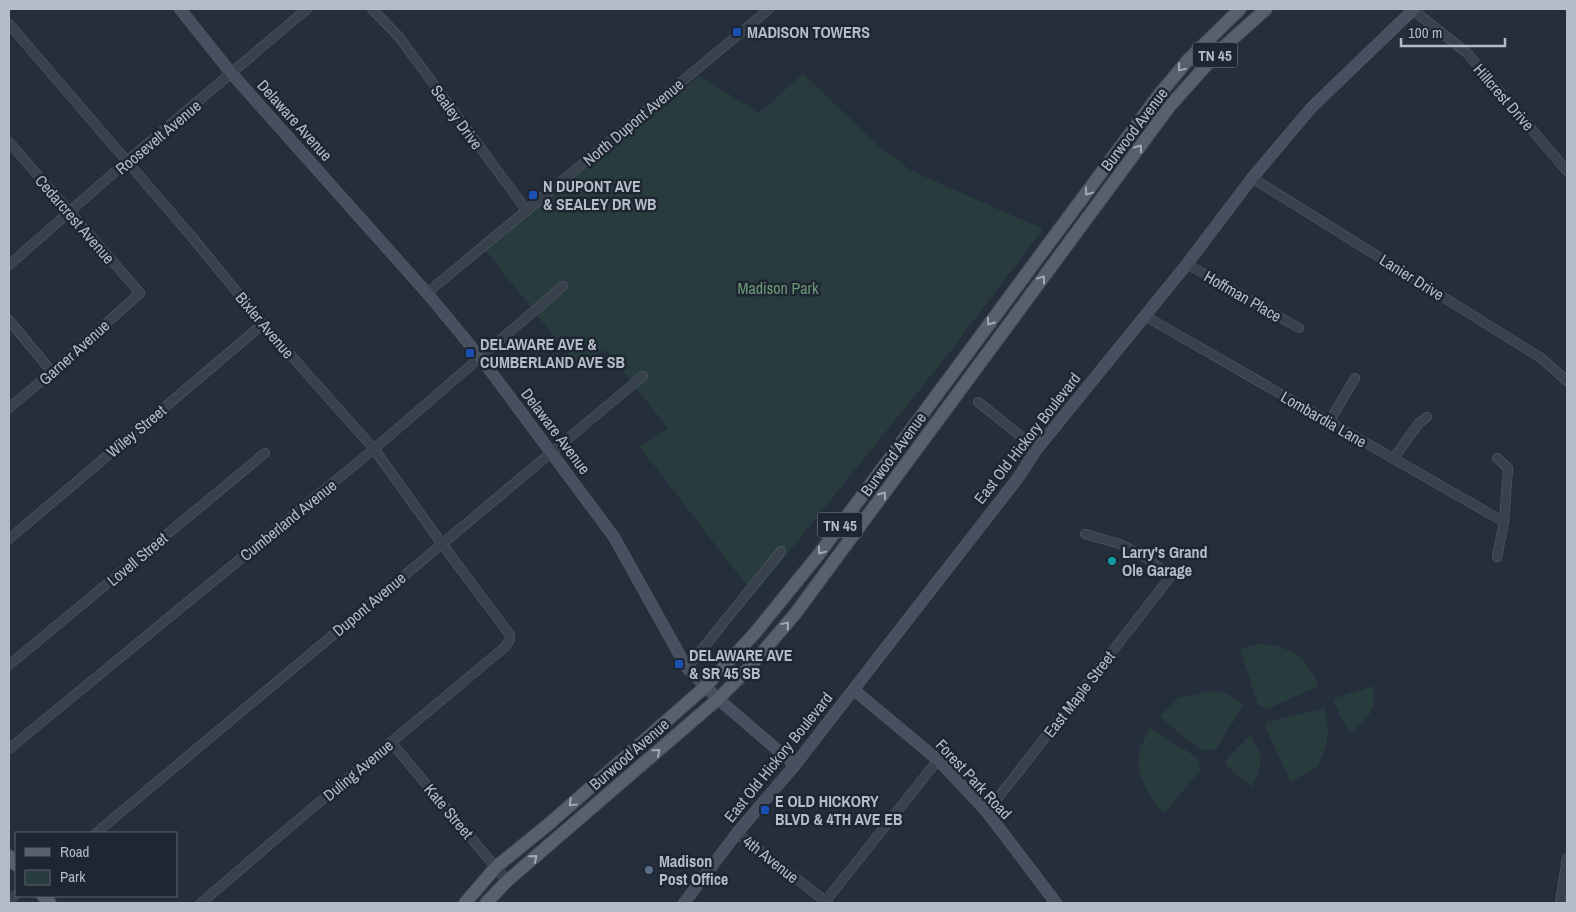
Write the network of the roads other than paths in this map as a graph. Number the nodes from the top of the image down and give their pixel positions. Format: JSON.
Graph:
{"nodes":[{"id":1,"x":180,"y":9,"type":"edge"},
{"id":2,"x":307,"y":9,"type":"edge"},
{"id":3,"x":372,"y":9,"type":"edge"},
{"id":4,"x":769,"y":9,"type":"edge"},
{"id":5,"x":1240,"y":9,"type":"edge"},
{"id":6,"x":1266,"y":9,"type":"edge"},
{"id":7,"x":1413,"y":9,"type":"edge"},
{"id":8,"x":9,"y":24,"type":"edge"},
{"id":9,"x":232,"y":74,"type":"junction"},
{"id":10,"x":9,"y":142,"type":"edge"},
{"id":11,"x":126,"y":162,"type":"junction"},
{"id":12,"x":1567,"y":171,"type":"edge"},
{"id":13,"x":1252,"y":178,"type":"junction"},
{"id":14,"x":527,"y":211,"type":"junction"},
{"id":15,"x":70,"y":213,"type":"junction"},
{"id":16,"x":1187,"y":264,"type":"junction"},
{"id":17,"x":9,"y":265,"type":"edge"},
{"id":18,"x":563,"y":286,"type":"dead end"},
{"id":19,"x":427,"y":294,"type":"junction"},
{"id":20,"x":138,"y":295,"type":"joint"},
{"id":21,"x":1145,"y":316,"type":"junction"},
{"id":22,"x":9,"y":320,"type":"edge"},
{"id":23,"x":263,"y":324,"type":"junction"},
{"id":24,"x":1299,"y":328,"type":"dead end"},
{"id":25,"x":480,"y":357,"type":"junction"},
{"id":26,"x":52,"y":372,"type":"junction"},
{"id":27,"x":642,"y":376,"type":"dead end"},
{"id":28,"x":1356,"y":378,"type":"dead end"},
{"id":29,"x":1567,"y":381,"type":"edge"},
{"id":30,"x":978,"y":402,"type":"dead end"},
{"id":31,"x":9,"y":408,"type":"edge"},
{"id":32,"x":1427,"y":417,"type":"dead end"},
{"id":33,"x":1329,"y":422,"type":"junction"},
{"id":34,"x":1037,"y":449,"type":"junction"},
{"id":35,"x":374,"y":450,"type":"junction"},
{"id":36,"x":265,"y":453,"type":"dead end"},
{"id":37,"x":552,"y":453,"type":"junction"},
{"id":38,"x":1497,"y":458,"type":"dead end"},
{"id":39,"x":1393,"y":460,"type":"junction"},
{"id":40,"x":1504,"y":522,"type":"junction"},
{"id":41,"x":1086,"y":534,"type":"dead end"},
{"id":42,"x":9,"y":539,"type":"edge"},
{"id":43,"x":441,"y":544,"type":"junction"},
{"id":44,"x":781,"y":551,"type":"dead end"},
{"id":45,"x":1497,"y":557,"type":"dead end"},
{"id":46,"x":510,"y":635,"type":"joint"},
{"id":47,"x":9,"y":665,"type":"edge"},
{"id":48,"x":687,"y":668,"type":"junction"},
{"id":49,"x":705,"y":687,"type":"junction"},
{"id":50,"x":854,"y":690,"type":"junction"},
{"id":51,"x":718,"y":699,"type":"junction"},
{"id":52,"x":391,"y":742,"type":"junction"},
{"id":53,"x":9,"y":749,"type":"edge"},
{"id":54,"x":938,"y":760,"type":"junction"},
{"id":55,"x":795,"y":765,"type":"junction"},
{"id":56,"x":987,"y":812,"type":"junction"},
{"id":57,"x":97,"y":832,"type":"edge"},
{"id":58,"x":737,"y":833,"type":"junction"},
{"id":59,"x":1567,"y":858,"type":"edge"},
{"id":60,"x":1567,"y":862,"type":"edge"},
{"id":61,"x":496,"y":867,"type":"junction"},
{"id":62,"x":507,"y":880,"type":"junction"},
{"id":63,"x":826,"y":902,"type":"edge"},
{"id":64,"x":201,"y":903,"type":"edge"},
{"id":65,"x":466,"y":903,"type":"edge"},
{"id":66,"x":486,"y":903,"type":"edge"},
{"id":67,"x":684,"y":903,"type":"edge"},
{"id":68,"x":1056,"y":903,"type":"edge"},
{"id":69,"x":1560,"y":903,"type":"edge"}],
"edges":[{"from":1,"to":9,"type":"street","name":"Delaware Avenue"},
{"from":2,"to":9,"type":"street","name":"Roosevelt Avenue"},
{"from":3,"to":14,"type":"street","name":"Sealey Drive"},
{"from":4,"to":14,"type":"street","name":"North Dupont Avenue"},
{"from":5,"to":49,"type":"main road","name":"Burwood Avenue","number":"TN 45","one_way":true},
{"from":51,"to":6,"type":"main road","name":"Burwood Avenue","number":"TN 45","one_way":true},
{"from":7,"to":12,"type":"street","name":"Hillcrest Drive"},
{"from":7,"to":13,"type":"street","name":"East Old Hickory Boulevard"},
{"from":8,"to":11,"type":"street","name":"Bixler Avenue"},
{"from":9,"to":11,"type":"street","name":"Roosevelt Avenue"},
{"from":9,"to":19,"type":"street","name":"Delaware Avenue"},
{"from":10,"to":15,"type":"street","name":"Cedarcrest Avenue"},
{"from":11,"to":15,"type":"street","name":"Roosevelt Avenue"},
{"from":11,"to":23,"type":"street","name":"Bixler Avenue"},
{"from":13,"to":16,"type":"street","name":"East Old Hickory Boulevard"},
{"from":13,"to":29,"type":"street","name":"Lanier Drive"},
{"from":14,"to":19,"type":"street","name":"North Dupont Avenue"},
{"from":15,"to":17,"type":"street","name":"Roosevelt Avenue"},
{"from":15,"to":20,"type":"street","name":"Cedarcrest Avenue"},
{"from":16,"to":21,"type":"street","name":"East Old Hickory Boulevard"},
{"from":16,"to":24,"type":"street","name":"Hoffman Place"},
{"from":18,"to":25,"type":"street","name":"Cumberland Avenue"},
{"from":19,"to":25,"type":"street","name":"Delaware Avenue"},
{"from":20,"to":26,"type":"street","name":"Garner Avenue"},
{"from":21,"to":33,"type":"street","name":"Lombardia Lane"},
{"from":21,"to":34,"type":"street","name":"East Old Hickory Boulevard"},
{"from":22,"to":26,"type":"street"},
{"from":23,"to":35,"type":"street","name":"Bixler Avenue"},
{"from":23,"to":42,"type":"street","name":"Wiley Street"},
{"from":25,"to":35,"type":"street","name":"Cumberland Avenue"},
{"from":25,"to":37,"type":"street","name":"Delaware Avenue"},
{"from":26,"to":31,"type":"street","name":"Garner Avenue"},
{"from":27,"to":37,"type":"street","name":"Dupont Avenue"},
{"from":28,"to":33,"type":"street"},
{"from":30,"to":34,"type":"street"},
{"from":32,"to":39,"type":"street"},
{"from":33,"to":39,"type":"street","name":"Lombardia Lane"},
{"from":34,"to":50,"type":"street","name":"East Old Hickory Boulevard"},
{"from":35,"to":43,"type":"street","name":"Bixler Avenue"},
{"from":35,"to":53,"type":"street","name":"Cumberland Avenue"},
{"from":36,"to":47,"type":"street","name":"Lovell Street"},
{"from":37,"to":43,"type":"street","name":"Dupont Avenue"},
{"from":37,"to":48,"type":"street","name":"Delaware Avenue"},
{"from":38,"to":40,"type":"street"},
{"from":39,"to":40,"type":"street","name":"Lombardia Lane"},
{"from":40,"to":45,"type":"street"},
{"from":41,"to":56,"type":"street","name":"East Maple Street"},
{"from":43,"to":46,"type":"street","name":"Bixler Avenue"},
{"from":43,"to":57,"type":"street","name":"Dupont Avenue"},
{"from":44,"to":48,"type":"street"},
{"from":46,"to":52,"type":"street","name":"Duling Avenue"},
{"from":48,"to":49,"type":"street","name":"Delaware Avenue"},
{"from":49,"to":51,"type":"street","name":"Delaware Avenue"},
{"from":49,"to":61,"type":"main road","name":"Burwood Avenue","number":"TN 45","one_way":true},
{"from":50,"to":54,"type":"street","name":"Forest Park Road"},
{"from":50,"to":55,"type":"street","name":"East Old Hickory Boulevard"},
{"from":51,"to":55,"type":"street","name":"Delaware Avenue"},
{"from":62,"to":51,"type":"main road","name":"Burwood Avenue","number":"TN 45","one_way":true},
{"from":52,"to":61,"type":"street","name":"Kate Street"},
{"from":52,"to":64,"type":"street","name":"Duling Avenue"},
{"from":54,"to":56,"type":"street","name":"Forest Park Road"},
{"from":54,"to":63,"type":"street"},
{"from":55,"to":58,"type":"street","name":"East Old Hickory Boulevard"},
{"from":56,"to":68,"type":"street","name":"Forest Park Road"},
{"from":58,"to":63,"type":"street","name":"4th Avenue"},
{"from":58,"to":67,"type":"street","name":"East Old Hickory Boulevard"},
{"from":59,"to":60,"type":"street"},
{"from":60,"to":69,"type":"street"},
{"from":61,"to":62,"type":"street","name":"Kate Street"},
{"from":61,"to":65,"type":"main road","name":"Burwood Avenue","number":"TN 45"},
{"from":62,"to":66,"type":"main road","name":"Burwood Avenue","number":"TN 45"}]}
